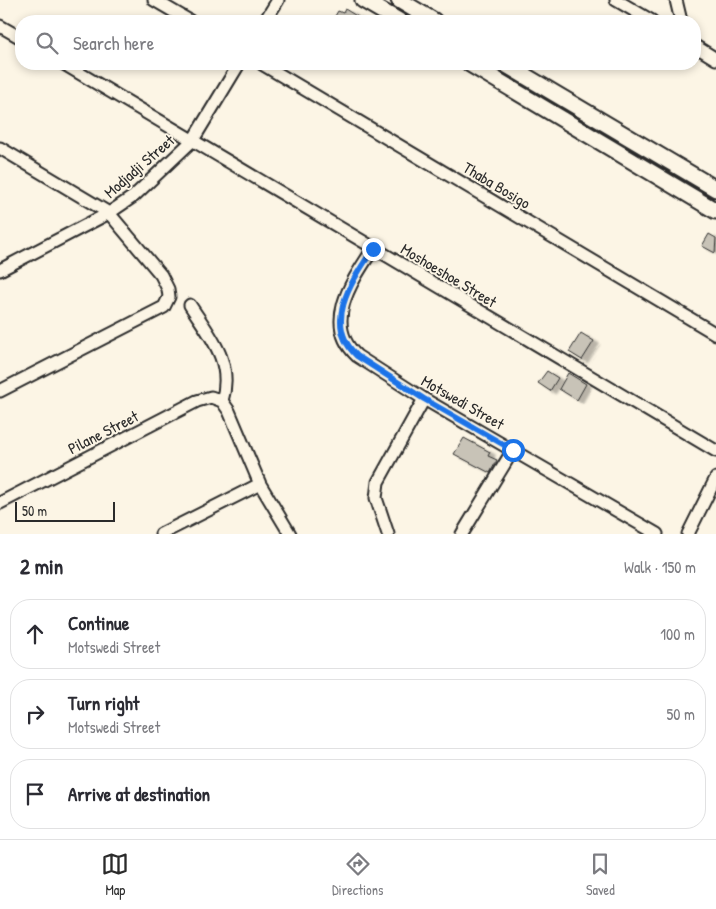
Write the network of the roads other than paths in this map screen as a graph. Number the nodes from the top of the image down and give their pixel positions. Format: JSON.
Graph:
{"nodes":[{"id":1,"x":154,"y":0,"type":"edge"},
{"id":2,"x":278,"y":0,"type":"edge"},
{"id":3,"x":363,"y":0,"type":"edge"},
{"id":4,"x":399,"y":0,"type":"edge"},
{"id":5,"x":616,"y":0,"type":"edge"},
{"id":6,"x":676,"y":0,"type":"edge"},
{"id":7,"x":180,"y":15,"type":"edge"},
{"id":8,"x":269,"y":15,"type":"edge"},
{"id":9,"x":389,"y":15,"type":"edge"},
{"id":10,"x":424,"y":15,"type":"edge"},
{"id":11,"x":642,"y":15,"type":"edge"},
{"id":12,"x":680,"y":15,"type":"edge"},
{"id":13,"x":0,"y":26,"type":"edge"},
{"id":14,"x":15,"y":35,"type":"edge"},
{"id":15,"x":701,"y":50,"type":"edge"},
{"id":16,"x":716,"y":59,"type":"edge"},
{"id":17,"x":74,"y":70,"type":"edge"},
{"id":18,"x":235,"y":70,"type":"edge"},
{"id":19,"x":272,"y":70,"type":"edge"},
{"id":20,"x":480,"y":70,"type":"edge"},
{"id":21,"x":515,"y":70,"type":"edge"},
{"id":22,"x":193,"y":140,"type":"junction"},
{"id":23,"x":0,"y":148,"type":"edge"},
{"id":24,"x":716,"y":189,"type":"edge"},
{"id":25,"x":716,"y":211,"type":"edge"},
{"id":26,"x":109,"y":213,"type":"junction"},
{"id":27,"x":373,"y":249,"type":"junction"},
{"id":28,"x":0,"y":270,"type":"edge"},
{"id":29,"x":190,"y":305,"type":"dead end"},
{"id":30,"x":716,"y":334,"type":"edge"},
{"id":31,"x":0,"y":391,"type":"edge"},
{"id":32,"x":424,"y":399,"type":"junction"},
{"id":33,"x":222,"y":402,"type":"junction"},
{"id":34,"x":513,"y":450,"type":"junction"},
{"id":35,"x":716,"y":451,"type":"edge"},
{"id":36,"x":716,"y":478,"type":"edge"},
{"id":37,"x":260,"y":484,"type":"junction"},
{"id":38,"x":0,"y":503,"type":"edge"},
{"id":39,"x":161,"y":534,"type":"edge"},
{"id":40,"x":290,"y":534,"type":"edge"},
{"id":41,"x":388,"y":534,"type":"edge"},
{"id":42,"x":462,"y":534,"type":"edge"},
{"id":43,"x":658,"y":534,"type":"edge"},
{"id":44,"x":688,"y":534,"type":"edge"}],
"edges":[{"from":1,"to":7,"type":"street"},
{"from":2,"to":8,"type":"street"},
{"from":3,"to":9,"type":"main road"},
{"from":4,"to":10,"type":"main road"},
{"from":5,"to":11,"type":"street"},
{"from":6,"to":12,"type":"street"},
{"from":13,"to":14,"type":"street"},
{"from":15,"to":16,"type":"street"},
{"from":17,"to":22,"type":"street","name":"Moshoeshoe Street"},
{"from":18,"to":22,"type":"street","name":"Modjadji Street"},
{"from":19,"to":30,"type":"street","name":"Thaba Bosigo"},
{"from":20,"to":25,"type":"main road"},
{"from":21,"to":24,"type":"main road"},
{"from":22,"to":26,"type":"street","name":"Modjadji Street"},
{"from":22,"to":27,"type":"street","name":"Moshoeshoe Street"},
{"from":23,"to":26,"type":"street"},
{"from":26,"to":28,"type":"street","name":"Modjadji Street"},
{"from":26,"to":31,"type":"street"},
{"from":27,"to":32,"type":"street","name":"Motswedi Street"},
{"from":27,"to":35,"type":"street","name":"Moshoeshoe Street"},
{"from":29,"to":33,"type":"street"},
{"from":32,"to":34,"type":"street","name":"Motswedi Street"},
{"from":32,"to":41,"type":"street"},
{"from":33,"to":37,"type":"street"},
{"from":33,"to":38,"type":"street","name":"Pilane Street"},
{"from":34,"to":42,"type":"street"},
{"from":34,"to":43,"type":"street","name":"Motswedi Street"},
{"from":36,"to":44,"type":"street"},
{"from":37,"to":39,"type":"street"},
{"from":37,"to":40,"type":"street"}]}
